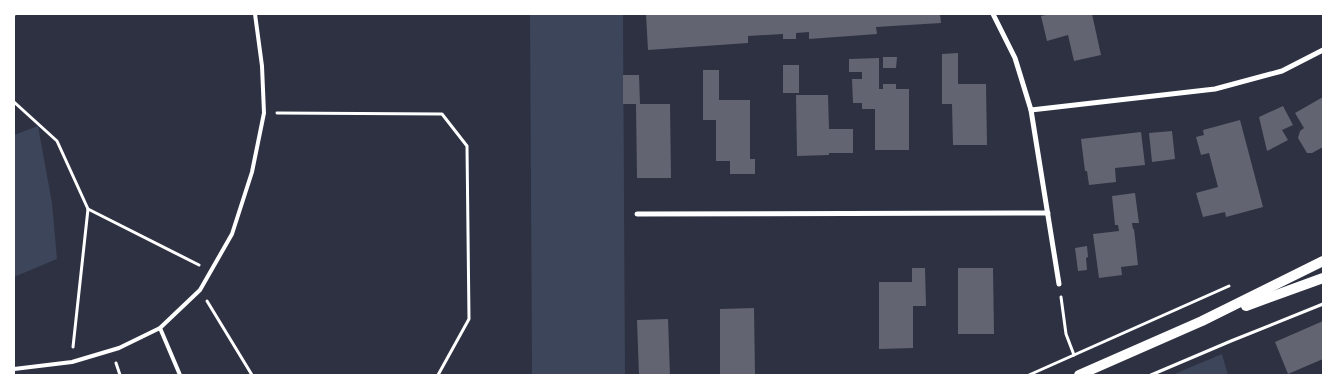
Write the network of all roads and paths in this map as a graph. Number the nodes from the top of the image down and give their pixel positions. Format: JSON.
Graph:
{"nodes":[{"id":1,"x":255,"y":14,"type":"edge"},
{"id":2,"x":993,"y":14,"type":"edge"},
{"id":3,"x":1323,"y":50,"type":"edge"},
{"id":4,"x":14,"y":102,"type":"edge"},
{"id":5,"x":1031,"y":110,"type":"junction"},
{"id":6,"x":264,"y":113,"type":"junction"},
{"id":7,"x":88,"y":209,"type":"junction"},
{"id":8,"x":637,"y":214,"type":"dead end"},
{"id":9,"x":1048,"y":214,"type":"junction"},
{"id":10,"x":1323,"y":261,"type":"edge"},
{"id":11,"x":211,"y":271,"type":"junction"},
{"id":12,"x":1323,"y":278,"type":"edge"},
{"id":13,"x":1059,"y":284,"type":"joint"},
{"id":14,"x":1234,"y":284,"type":"dead end"},
{"id":15,"x":200,"y":290,"type":"junction"},
{"id":16,"x":1323,"y":304,"type":"edge"},
{"id":17,"x":1202,"y":321,"type":"junction"},
{"id":18,"x":160,"y":328,"type":"junction"},
{"id":19,"x":1074,"y":355,"type":"junction"},
{"id":20,"x":72,"y":362,"type":"junction"},
{"id":21,"x":14,"y":369,"type":"edge"},
{"id":22,"x":180,"y":375,"type":"edge"},
{"id":23,"x":252,"y":375,"type":"edge"},
{"id":24,"x":438,"y":375,"type":"edge"},
{"id":25,"x":1029,"y":375,"type":"edge"},
{"id":26,"x":1079,"y":375,"type":"edge"},
{"id":27,"x":1151,"y":375,"type":"edge"}],
"edges":[{"from":1,"to":6,"type":"lane"},
{"from":2,"to":5,"type":"street"},
{"from":3,"to":5,"type":"street"},
{"from":4,"to":7,"type":"path"},
{"from":5,"to":9,"type":"street"},
{"from":6,"to":11,"type":"lane"},
{"from":6,"to":24,"type":"path"},
{"from":7,"to":11,"type":"path"},
{"from":7,"to":20,"type":"path"},
{"from":8,"to":9,"type":"street"},
{"from":9,"to":13,"type":"street"},
{"from":10,"to":17,"type":"main road"},
{"from":11,"to":15,"type":"lane"},
{"from":12,"to":17,"type":"main road"},
{"from":13,"to":19,"type":"path"},
{"from":14,"to":19,"type":"path"},
{"from":15,"to":18,"type":"lane"},
{"from":15,"to":23,"type":"path"},
{"from":16,"to":27,"type":"path"},
{"from":17,"to":26,"type":"main road"},
{"from":18,"to":20,"type":"lane"},
{"from":18,"to":22,"type":"lane"},
{"from":19,"to":25,"type":"path"},
{"from":20,"to":21,"type":"lane"}]}
